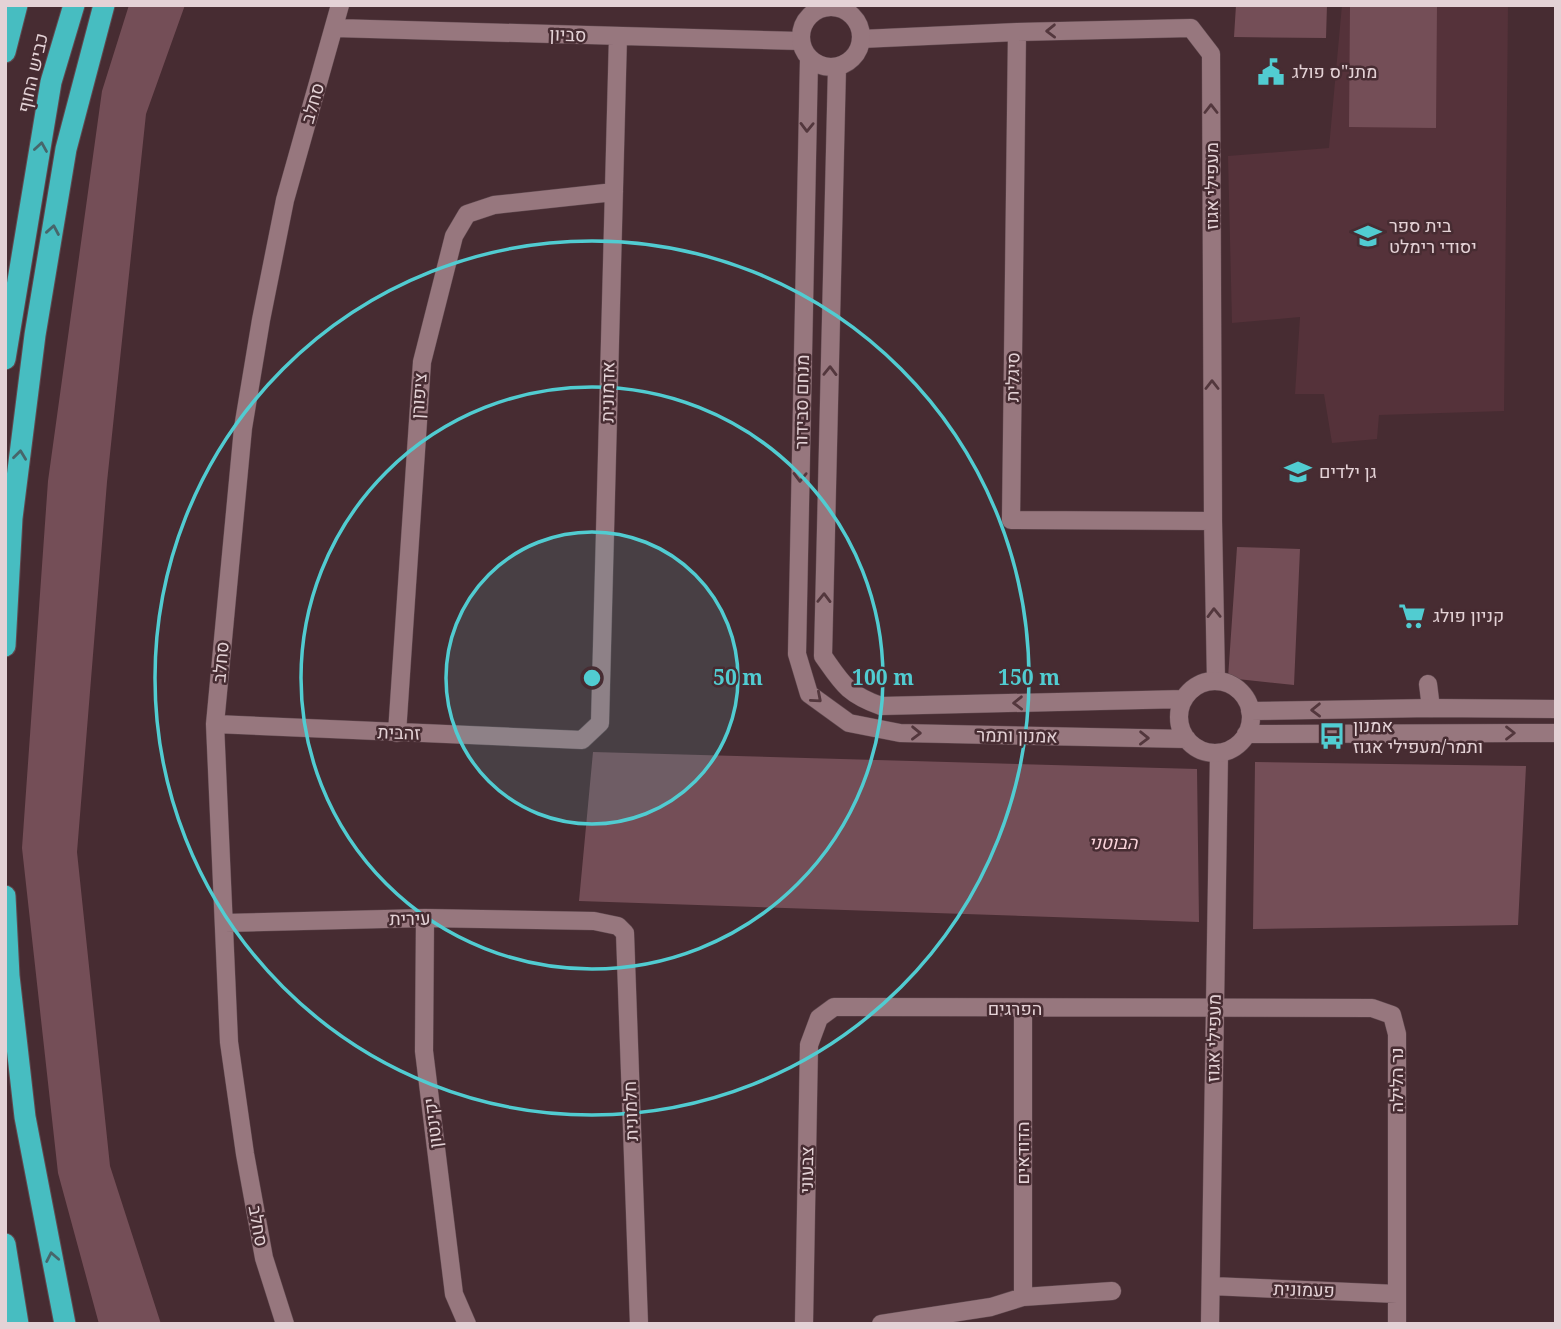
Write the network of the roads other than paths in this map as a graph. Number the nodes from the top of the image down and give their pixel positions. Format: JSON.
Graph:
{"nodes":[{"id":1,"x":17,"y":5,"type":"edge"},
{"id":2,"x":74,"y":5,"type":"edge"},
{"id":3,"x":104,"y":5,"type":"edge"},
{"id":4,"x":340,"y":5,"type":"edge"},
{"id":5,"x":840,"y":7,"type":"edge"},
{"id":6,"x":812,"y":9,"type":"edge"},
{"id":7,"x":335,"y":28,"type":"junction"},
{"id":8,"x":1017,"y":32,"type":"junction"},
{"id":9,"x":618,"y":36,"type":"junction"},
{"id":10,"x":861,"y":39,"type":"junction"},
{"id":11,"x":800,"y":41,"type":"junction"},
{"id":12,"x":5,"y":52,"type":"edge"},
{"id":13,"x":809,"y":59,"type":"junction"},
{"id":14,"x":837,"y":67,"type":"junction"},
{"id":15,"x":614,"y":192,"type":"junction"},
{"id":16,"x":5,"y":359,"type":"edge"},
{"id":17,"x":1213,"y":521,"type":"junction"},
{"id":18,"x":5,"y":646,"type":"edge"},
{"id":19,"x":1216,"y":681,"type":"junction"},
{"id":20,"x":1428,"y":684,"type":"dead end"},
{"id":21,"x":862,"y":699,"type":"joint"},
{"id":22,"x":1184,"y":699,"type":"junction"},
{"id":23,"x":1431,"y":708,"type":"junction"},
{"id":24,"x":1556,"y":709,"type":"edge"},
{"id":25,"x":1250,"y":711,"type":"junction"},
{"id":26,"x":849,"y":723,"type":"joint"},
{"id":27,"x":215,"y":724,"type":"junction"},
{"id":28,"x":397,"y":733,"type":"junction"},
{"id":29,"x":1556,"y":733,"type":"edge"},
{"id":30,"x":1246,"y":734,"type":"junction"},
{"id":31,"x":1187,"y":739,"type":"junction"},
{"id":32,"x":582,"y":740,"type":"joint"},
{"id":33,"x":1219,"y":753,"type":"junction"},
{"id":34,"x":5,"y":896,"type":"edge"},
{"id":35,"x":425,"y":918,"type":"junction"},
{"id":36,"x":594,"y":921,"type":"joint"},
{"id":37,"x":225,"y":923,"type":"junction"},
{"id":38,"x":1215,"y":1006,"type":"junction"},
{"id":39,"x":1023,"y":1009,"type":"junction"},
{"id":40,"x":819,"y":1018,"type":"joint"},
{"id":41,"x":5,"y":1244,"type":"edge"},
{"id":42,"x":1211,"y":1286,"type":"junction"},
{"id":43,"x":1112,"y":1291,"type":"dead end"},
{"id":44,"x":1397,"y":1294,"type":"junction"},
{"id":45,"x":1023,"y":1297,"type":"junction"},
{"id":46,"x":18,"y":1324,"type":"edge"},
{"id":47,"x":65,"y":1324,"type":"edge"},
{"id":48,"x":285,"y":1324,"type":"edge"},
{"id":49,"x":467,"y":1324,"type":"edge"},
{"id":50,"x":639,"y":1324,"type":"edge"},
{"id":51,"x":804,"y":1324,"type":"edge"},
{"id":52,"x":881,"y":1324,"type":"edge"},
{"id":53,"x":1210,"y":1324,"type":"edge"},
{"id":54,"x":1397,"y":1324,"type":"edge"}],
"edges":[{"from":1,"to":12,"type":"highway","name":"כביש החוף"},
{"from":16,"to":2,"type":"highway","name":"כביש החוף","one_way":true},
{"from":18,"to":3,"type":"highway","one_way":true},
{"from":4,"to":7,"type":"street","name":"סחלב"},
{"from":5,"to":6,"type":"street"},
{"from":5,"to":10,"type":"street"},
{"from":6,"to":11,"type":"street"},
{"from":7,"to":9,"type":"street","name":"סביון"},
{"from":7,"to":27,"type":"street","name":"סחלב"},
{"from":8,"to":10,"type":"street","name":"מעפילי אגוז"},
{"from":17,"to":8,"type":"street","name":"מעפילי אגוז","one_way":true},
{"from":8,"to":17,"type":"street","name":"סיגלית"},
{"from":9,"to":11,"type":"street","name":"סביון"},
{"from":9,"to":15,"type":"street","name":"אדמונית"},
{"from":10,"to":14,"type":"street"},
{"from":11,"to":13,"type":"street"},
{"from":13,"to":14,"type":"street"},
{"from":13,"to":26,"type":"street","name":"מנחם סבידור","one_way":true},
{"from":21,"to":14,"type":"street","name":"מנחם סבידור","one_way":true},
{"from":15,"to":28,"type":"street","name":"ציפורן"},
{"from":15,"to":32,"type":"street","name":"אדמונית"},
{"from":19,"to":17,"type":"street","name":"מעפילי אגוז","one_way":true},
{"from":19,"to":22,"type":"street"},
{"from":19,"to":25,"type":"street"},
{"from":20,"to":23,"type":"street"},
{"from":22,"to":21,"type":"street","name":"אמנון ותמר","one_way":true},
{"from":22,"to":31,"type":"street"},
{"from":23,"to":24,"type":"street"},
{"from":23,"to":25,"type":"street","one_way":true},
{"from":25,"to":30,"type":"street"},
{"from":26,"to":31,"type":"street","name":"אמנון ותמר","one_way":true},
{"from":27,"to":28,"type":"street","name":"זהבית"},
{"from":27,"to":37,"type":"street","name":"סחלב"},
{"from":28,"to":32,"type":"street","name":"זהבית"},
{"from":30,"to":29,"type":"street","one_way":true},
{"from":30,"to":33,"type":"street"},
{"from":31,"to":33,"type":"street"},
{"from":33,"to":38,"type":"street","name":"מעפילי אגוז"},
{"from":47,"to":34,"type":"highway","one_way":true},
{"from":35,"to":36,"type":"street","name":"עירית"},
{"from":35,"to":37,"type":"street","name":"עירית"},
{"from":35,"to":49,"type":"street","name":"יקינטון"},
{"from":36,"to":50,"type":"street","name":"חלמונית"},
{"from":37,"to":48,"type":"street","name":"סחלב"},
{"from":38,"to":39,"type":"street","name":"הפרגים"},
{"from":38,"to":42,"type":"street","name":"מעפילי אגוז"},
{"from":38,"to":44,"type":"street","name":"נר הלילה"},
{"from":39,"to":40,"type":"street","name":"הפרגים"},
{"from":39,"to":45,"type":"street","name":"הדודאים"},
{"from":40,"to":51,"type":"street","name":"צבעוני"},
{"from":41,"to":46,"type":"highway"},
{"from":42,"to":44,"type":"street","name":"פעמונית"},
{"from":42,"to":53,"type":"street","name":"מעפילי אגוז"},
{"from":43,"to":45,"type":"street"},
{"from":44,"to":54,"type":"street","name":"נר הלילה"},
{"from":45,"to":52,"type":"street"}]}
